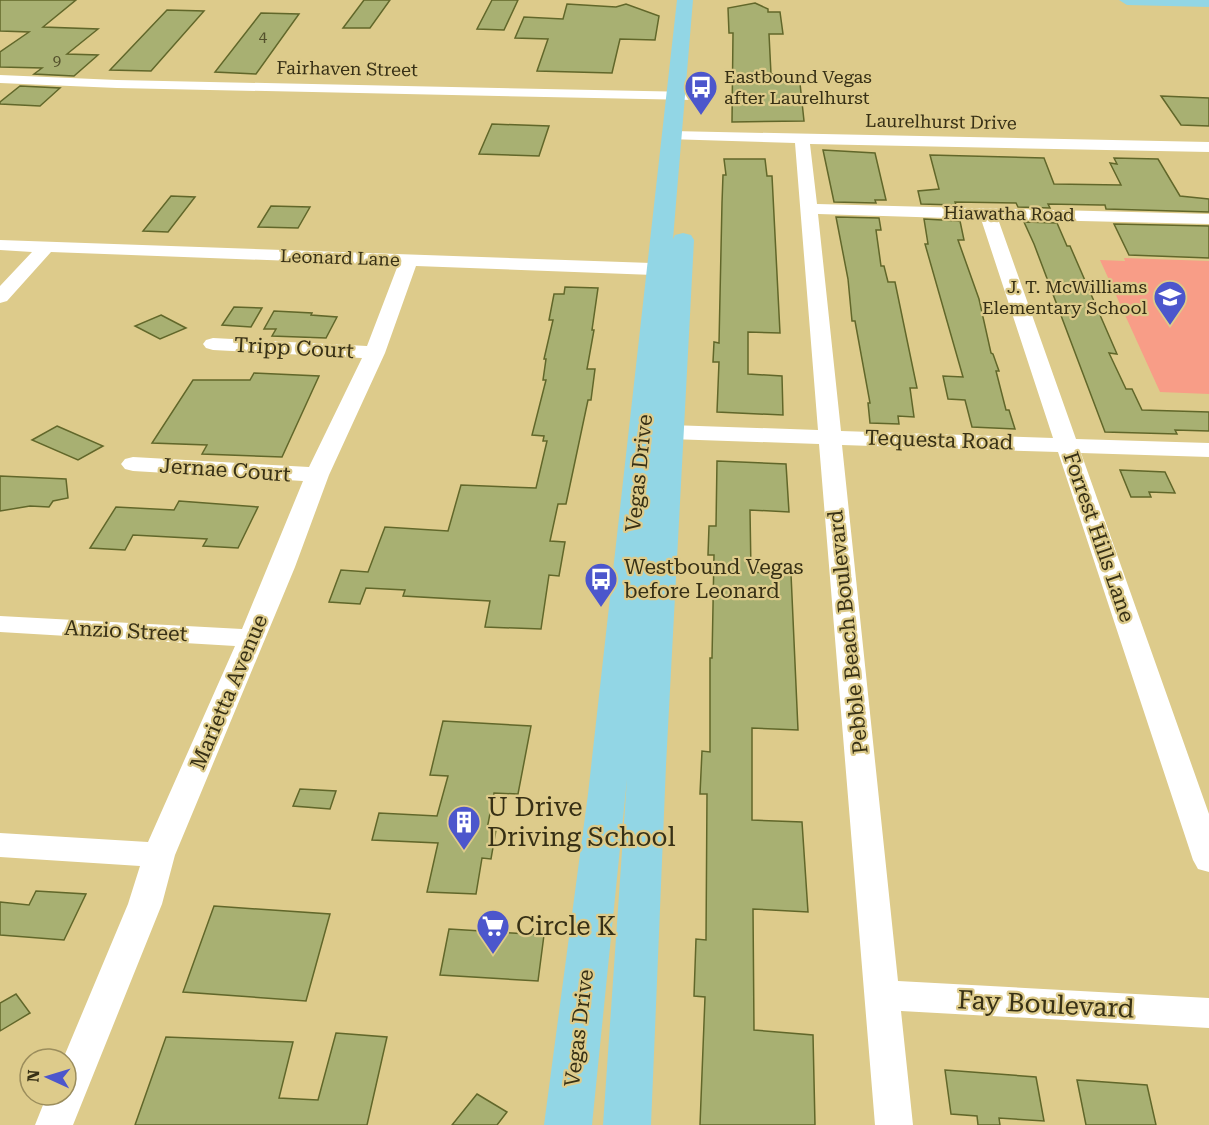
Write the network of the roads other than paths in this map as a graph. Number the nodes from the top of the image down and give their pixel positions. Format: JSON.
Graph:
{"nodes":[{"id":1,"x":685,"y":0,"type":"edge"},
{"id":2,"x":701,"y":0,"type":"edge"},
{"id":3,"x":1127,"y":0,"type":"edge"},
{"id":4,"x":1209,"y":2,"type":"edge"},
{"id":5,"x":687,"y":74,"type":"junction"},
{"id":6,"x":0,"y":79,"type":"edge"},
{"id":7,"x":682,"y":136,"type":"junction"},
{"id":8,"x":802,"y":138,"type":"junction"},
{"id":9,"x":1209,"y":147,"type":"edge"},
{"id":10,"x":808,"y":209,"type":"junction"},
{"id":11,"x":988,"y":214,"type":"junction"},
{"id":12,"x":1209,"y":219,"type":"edge"},
{"id":13,"x":0,"y":245,"type":"edge"},
{"id":14,"x":46,"y":247,"type":"junction"},
{"id":15,"x":409,"y":260,"type":"junction"},
{"id":16,"x":670,"y":270,"type":"junction"},
{"id":17,"x":0,"y":297,"type":"edge"},
{"id":18,"x":213,"y":344,"type":"dead end"},
{"id":19,"x":375,"y":353,"type":"junction"},
{"id":20,"x":670,"y":432,"type":"junction"},
{"id":21,"x":829,"y":436,"type":"junction"},
{"id":22,"x":1067,"y":445,"type":"junction"},
{"id":23,"x":1209,"y":450,"type":"edge"},
{"id":24,"x":133,"y":464,"type":"dead end"},
{"id":25,"x":317,"y":476,"type":"junction"},
{"id":26,"x":652,"y":480,"type":"junction"},
{"id":27,"x":648,"y":531,"type":"junction"},
{"id":28,"x":0,"y":624,"type":"edge"},
{"id":29,"x":252,"y":638,"type":"junction"},
{"id":30,"x":0,"y":845,"type":"edge"},
{"id":31,"x":159,"y":855,"type":"junction"},
{"id":32,"x":1209,"y":860,"type":"edge"},
{"id":33,"x":883,"y":995,"type":"junction"},
{"id":34,"x":1209,"y":1013,"type":"edge"},
{"id":35,"x":54,"y":1125,"type":"edge"},
{"id":36,"x":568,"y":1125,"type":"edge"},
{"id":37,"x":627,"y":1125,"type":"edge"},
{"id":38,"x":894,"y":1125,"type":"edge"}],
"edges":[{"from":1,"to":5,"type":"main road","name":"Vegas Drive"},
{"from":2,"to":5,"type":"main road","name":"Vegas Drive"},
{"from":3,"to":4,"type":"main road"},
{"from":5,"to":6,"type":"street","name":"Fairhaven Street"},
{"from":5,"to":7,"type":"main road","name":"Vegas Drive"},
{"from":7,"to":8,"type":"street","name":"Laurelhurst Drive"},
{"from":7,"to":16,"type":"main road","name":"Vegas Drive"},
{"from":8,"to":9,"type":"street","name":"Laurelhurst Drive"},
{"from":8,"to":10,"type":"street","name":"Pebble Beach Boulevard"},
{"from":10,"to":11,"type":"street","name":"Hiawatha Road"},
{"from":10,"to":21,"type":"street","name":"Pebble Beach Boulevard"},
{"from":11,"to":12,"type":"street","name":"Hiawatha Road"},
{"from":11,"to":22,"type":"street","name":"Forrest Hills Lane"},
{"from":13,"to":14,"type":"street","name":"Leonard Lane"},
{"from":14,"to":15,"type":"street","name":"Leonard Lane"},
{"from":14,"to":17,"type":"street"},
{"from":15,"to":16,"type":"street","name":"Leonard Lane"},
{"from":15,"to":19,"type":"street","name":"Marietta Avenue"},
{"from":16,"to":20,"type":"main road","name":"Vegas Drive"},
{"from":16,"to":26,"type":"main road","name":"Vegas Drive"},
{"from":18,"to":19,"type":"street","name":"Tripp Court"},
{"from":19,"to":25,"type":"street","name":"Marietta Avenue"},
{"from":20,"to":21,"type":"street","name":"Tequesta Road"},
{"from":20,"to":26,"type":"main road","name":"Vegas Drive"},
{"from":21,"to":22,"type":"street","name":"Tequesta Road"},
{"from":21,"to":33,"type":"street","name":"Pebble Beach Boulevard"},
{"from":22,"to":23,"type":"street","name":"Tequesta Road"},
{"from":22,"to":32,"type":"street","name":"Forrest Hills Lane"},
{"from":24,"to":25,"type":"street","name":"Jernae Court"},
{"from":25,"to":29,"type":"street","name":"Marietta Avenue"},
{"from":26,"to":27,"type":"main road","name":"Vegas Drive"},
{"from":27,"to":36,"type":"main road","name":"Vegas Drive"},
{"from":27,"to":37,"type":"main road","name":"Vegas Drive"},
{"from":28,"to":29,"type":"street","name":"Anzio Street"},
{"from":29,"to":31,"type":"street","name":"Marietta Avenue"},
{"from":30,"to":31,"type":"street"},
{"from":31,"to":35,"type":"street","name":"Marietta Avenue"},
{"from":33,"to":34,"type":"street","name":"Fay Boulevard"},
{"from":33,"to":38,"type":"street","name":"Pebble Beach Boulevard"}]}
